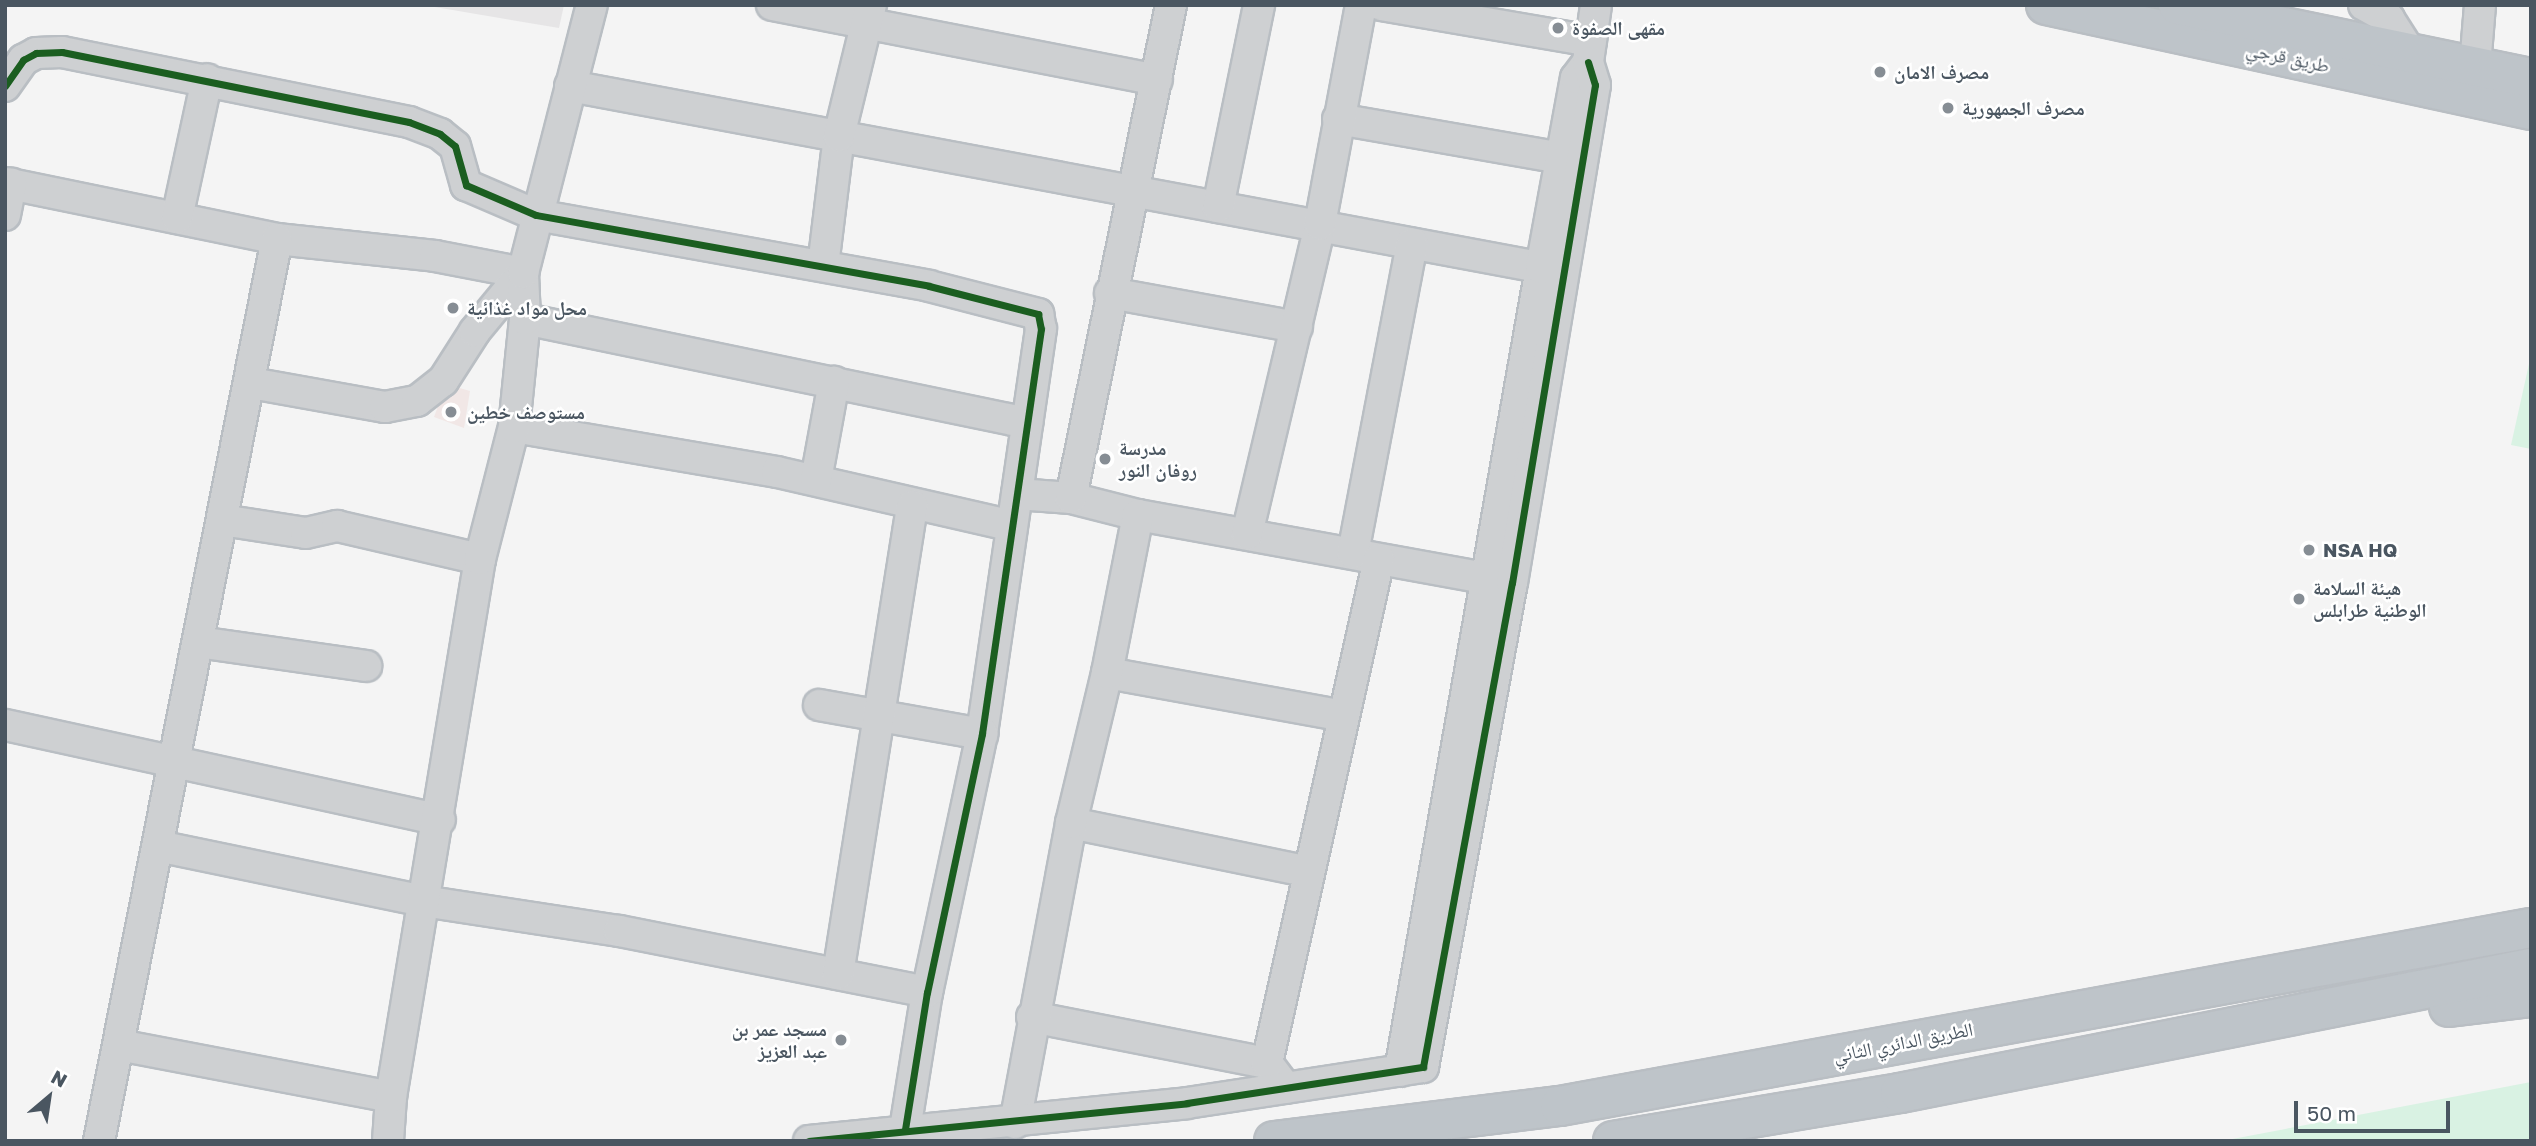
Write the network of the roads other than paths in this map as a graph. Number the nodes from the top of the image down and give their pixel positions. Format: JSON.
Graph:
{"nodes":[{"id":1,"x":592,"y":5,"type":"edge"},
{"id":2,"x":772,"y":5,"type":"edge"},
{"id":3,"x":1171,"y":5,"type":"edge"},
{"id":4,"x":1259,"y":5,"type":"edge"},
{"id":5,"x":1361,"y":5,"type":"edge"},
{"id":6,"x":1381,"y":5,"type":"edge"},
{"id":7,"x":1596,"y":5,"type":"edge"},
{"id":8,"x":2046,"y":5,"type":"edge"},
{"id":9,"x":2178,"y":5,"type":"edge"},
{"id":10,"x":2364,"y":5,"type":"edge"},
{"id":11,"x":2480,"y":5,"type":"edge"},
{"id":12,"x":868,"y":16,"type":"edge"},
{"id":13,"x":1589,"y":52,"type":"junction"},
{"id":14,"x":2412,"y":55,"type":"junction"},
{"id":15,"x":2475,"y":66,"type":"junction"},
{"id":16,"x":2531,"y":78,"type":"edge"},
{"id":17,"x":207,"y":79,"type":"junction"},
{"id":18,"x":1157,"y":80,"type":"junction"},
{"id":19,"x":5,"y":86,"type":"edge"},
{"id":20,"x":570,"y":86,"type":"junction"},
{"id":21,"x":2531,"y":110,"type":"edge"},
{"id":22,"x":1338,"y":119,"type":"junction"},
{"id":23,"x":839,"y":136,"type":"junction"},
{"id":24,"x":1561,"y":158,"type":"junction"},
{"id":25,"x":8,"y":184,"type":"edge"},
{"id":26,"x":1133,"y":190,"type":"junction"},
{"id":27,"x":1218,"y":206,"type":"junction"},
{"id":28,"x":5,"y":215,"type":"edge"},
{"id":29,"x":536,"y":215,"type":"junction"},
{"id":30,"x":177,"y":218,"type":"junction"},
{"id":31,"x":1320,"y":223,"type":"junction"},
{"id":32,"x":277,"y":239,"type":"junction"},
{"id":33,"x":1412,"y":244,"type":"junction"},
{"id":34,"x":823,"y":267,"type":"junction"},
{"id":35,"x":1553,"y":270,"type":"junction"},
{"id":36,"x":523,"y":273,"type":"junction"},
{"id":37,"x":1110,"y":293,"type":"junction"},
{"id":38,"x":525,"y":319,"type":"junction"},
{"id":39,"x":1297,"y":327,"type":"junction"},
{"id":40,"x":834,"y":382,"type":"junction"},
{"id":41,"x":251,"y":383,"type":"junction"},
{"id":42,"x":1027,"y":423,"type":"junction"},
{"id":43,"x":514,"y":427,"type":"junction"},
{"id":44,"x":816,"y":480,"type":"junction"},
{"id":45,"x":1017,"y":494,"type":"junction"},
{"id":46,"x":1071,"y":498,"type":"junction"},
{"id":47,"x":912,"y":506,"type":"junction"},
{"id":48,"x":1138,"y":515,"type":"junction"},
{"id":49,"x":222,"y":520,"type":"junction"},
{"id":50,"x":1012,"y":526,"type":"junction"},
{"id":51,"x":1247,"y":534,"type":"junction"},
{"id":52,"x":1366,"y":556,"type":"junction"},
{"id":53,"x":480,"y":559,"type":"junction"},
{"id":54,"x":1499,"y":581,"type":"junction"},
{"id":55,"x":198,"y":642,"type":"junction"},
{"id":56,"x":366,"y":666,"type":"dead end"},
{"id":57,"x":1107,"y":673,"type":"junction"},
{"id":58,"x":819,"y":705,"type":"dead end"},
{"id":59,"x":1343,"y":716,"type":"junction"},
{"id":60,"x":882,"y":717,"type":"junction"},
{"id":61,"x":5,"y":725,"type":"edge"},
{"id":62,"x":982,"y":734,"type":"junction"},
{"id":63,"x":175,"y":761,"type":"junction"},
{"id":64,"x":440,"y":820,"type":"junction"},
{"id":65,"x":1071,"y":823,"type":"junction"},
{"id":66,"x":158,"y":846,"type":"junction"},
{"id":67,"x":1309,"y":872,"type":"junction"},
{"id":68,"x":423,"y":901,"type":"junction"},
{"id":69,"x":2531,"y":907,"type":"edge"},
{"id":70,"x":2531,"y":928,"type":"edge"},
{"id":71,"x":2531,"y":968,"type":"edge"},
{"id":72,"x":838,"y":974,"type":"junction"},
{"id":73,"x":2246,"y":978,"type":"junction"},
{"id":74,"x":927,"y":992,"type":"junction"},
{"id":75,"x":2531,"y":997,"type":"edge"},
{"id":76,"x":1032,"y":1017,"type":"junction"},
{"id":77,"x":2255,"y":1023,"type":"junction"},
{"id":78,"x":119,"y":1045,"type":"junction"},
{"id":79,"x":1267,"y":1063,"type":"junction"},
{"id":80,"x":1286,"y":1088,"type":"junction"},
{"id":81,"x":391,"y":1097,"type":"junction"},
{"id":82,"x":1015,"y":1123,"type":"junction"},
{"id":83,"x":905,"y":1130,"type":"junction"},
{"id":84,"x":99,"y":1141,"type":"edge"},
{"id":85,"x":388,"y":1141,"type":"edge"},
{"id":86,"x":809,"y":1141,"type":"edge"},
{"id":87,"x":1274,"y":1141,"type":"edge"},
{"id":88,"x":1613,"y":1141,"type":"edge"}],
"edges":[{"from":1,"to":20,"type":"street"},
{"from":2,"to":12,"type":"street"},
{"from":3,"to":18,"type":"street"},
{"from":4,"to":27,"type":"street"},
{"from":5,"to":22,"type":"street"},
{"from":6,"to":13,"type":"street"},
{"from":7,"to":13,"type":"street"},
{"from":8,"to":21,"type":"highway","name":"طريق قرجي"},
{"from":9,"to":14,"type":"highway","name":"طريق قرجي"},
{"from":10,"to":14,"type":"street"},
{"from":11,"to":15,"type":"street"},
{"from":12,"to":18,"type":"street"},
{"from":12,"to":23,"type":"street"},
{"from":13,"to":24,"type":"street"},
{"from":13,"to":35,"type":"street"},
{"from":14,"to":15,"type":"highway","name":"طريق قرجي"},
{"from":15,"to":16,"type":"highway","name":"طريق قرجي"},
{"from":17,"to":19,"type":"street"},
{"from":17,"to":29,"type":"street"},
{"from":17,"to":30,"type":"street"},
{"from":18,"to":26,"type":"street"},
{"from":20,"to":23,"type":"street"},
{"from":20,"to":29,"type":"street"},
{"from":22,"to":24,"type":"street"},
{"from":22,"to":31,"type":"street"},
{"from":23,"to":26,"type":"street"},
{"from":23,"to":34,"type":"street"},
{"from":24,"to":35,"type":"street"},
{"from":25,"to":28,"type":"street"},
{"from":25,"to":30,"type":"street"},
{"from":26,"to":27,"type":"street"},
{"from":26,"to":37,"type":"street"},
{"from":27,"to":31,"type":"street"},
{"from":29,"to":34,"type":"street"},
{"from":29,"to":36,"type":"street"},
{"from":30,"to":32,"type":"street"},
{"from":31,"to":33,"type":"street"},
{"from":31,"to":39,"type":"street"},
{"from":32,"to":36,"type":"street"},
{"from":32,"to":41,"type":"street"},
{"from":33,"to":35,"type":"street"},
{"from":33,"to":52,"type":"street"},
{"from":34,"to":42,"type":"street"},
{"from":35,"to":54,"type":"street"},
{"from":36,"to":38,"type":"street"},
{"from":36,"to":41,"type":"street"},
{"from":37,"to":39,"type":"street"},
{"from":37,"to":46,"type":"street"},
{"from":38,"to":40,"type":"street"},
{"from":38,"to":43,"type":"street"},
{"from":39,"to":51,"type":"street"},
{"from":40,"to":42,"type":"street"},
{"from":40,"to":44,"type":"street"},
{"from":41,"to":49,"type":"street"},
{"from":42,"to":45,"type":"street"},
{"from":43,"to":44,"type":"street"},
{"from":43,"to":53,"type":"street"},
{"from":44,"to":47,"type":"street"},
{"from":45,"to":46,"type":"street"},
{"from":45,"to":50,"type":"street"},
{"from":46,"to":48,"type":"street"},
{"from":47,"to":50,"type":"street"},
{"from":47,"to":60,"type":"street"},
{"from":48,"to":51,"type":"street"},
{"from":48,"to":57,"type":"street"},
{"from":49,"to":53,"type":"street"},
{"from":49,"to":55,"type":"street"},
{"from":50,"to":62,"type":"street"},
{"from":51,"to":52,"type":"street"},
{"from":52,"to":54,"type":"street"},
{"from":52,"to":59,"type":"street"},
{"from":53,"to":64,"type":"street"},
{"from":54,"to":80,"type":"street"},
{"from":55,"to":56,"type":"street"},
{"from":55,"to":63,"type":"street"},
{"from":57,"to":59,"type":"street"},
{"from":57,"to":65,"type":"street"},
{"from":58,"to":60,"type":"street"},
{"from":59,"to":67,"type":"street"},
{"from":60,"to":62,"type":"street"},
{"from":60,"to":72,"type":"street"},
{"from":61,"to":63,"type":"street"},
{"from":62,"to":74,"type":"street"},
{"from":63,"to":64,"type":"street"},
{"from":63,"to":66,"type":"street"},
{"from":64,"to":68,"type":"street"},
{"from":65,"to":67,"type":"street"},
{"from":65,"to":76,"type":"street"},
{"from":66,"to":68,"type":"street"},
{"from":66,"to":78,"type":"street"},
{"from":67,"to":79,"type":"street"},
{"from":68,"to":72,"type":"street"},
{"from":68,"to":81,"type":"street"},
{"from":69,"to":73,"type":"highway"},
{"from":70,"to":73,"type":"highway","name":"الطريق الدائري الثاني"},
{"from":71,"to":77,"type":"highway"},
{"from":72,"to":74,"type":"street"},
{"from":73,"to":87,"type":"highway","name":"الطريق الدائري الثاني"},
{"from":74,"to":83,"type":"street"},
{"from":75,"to":77,"type":"highway"},
{"from":76,"to":79,"type":"street"},
{"from":76,"to":82,"type":"street"},
{"from":77,"to":88,"type":"highway"},
{"from":78,"to":81,"type":"street"},
{"from":78,"to":84,"type":"street"},
{"from":79,"to":80,"type":"street"},
{"from":80,"to":82,"type":"street"},
{"from":81,"to":85,"type":"street"},
{"from":82,"to":83,"type":"street"},
{"from":83,"to":86,"type":"street"}]}
